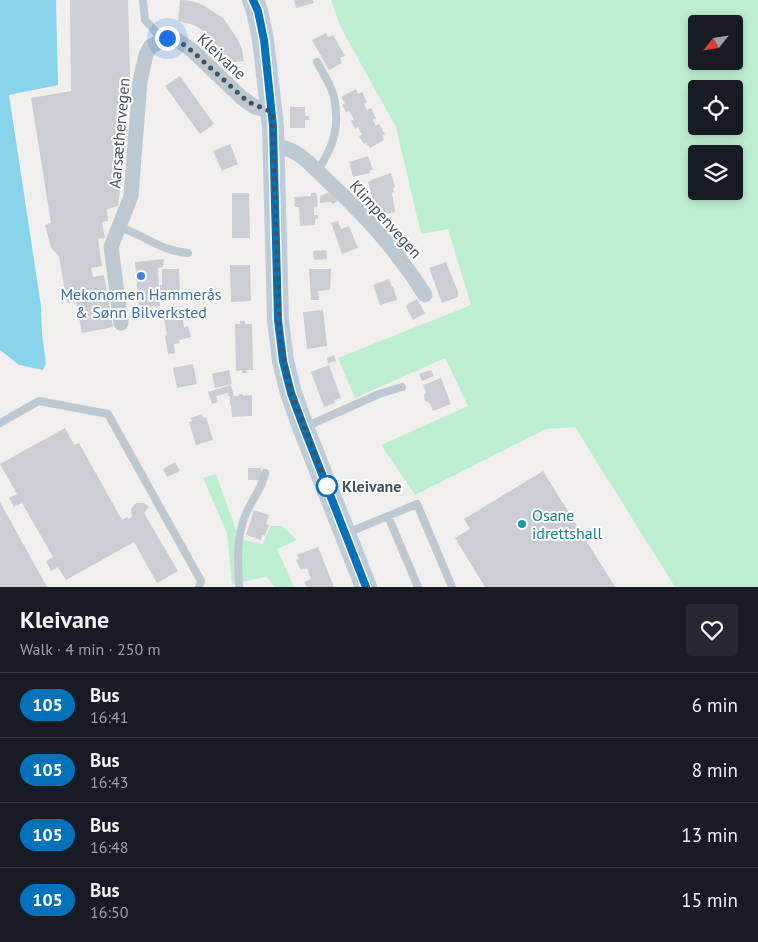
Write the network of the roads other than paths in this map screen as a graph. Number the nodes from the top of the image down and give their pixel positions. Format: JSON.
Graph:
{"nodes":[{"id":1,"x":143,"y":0,"type":"edge"},
{"id":2,"x":253,"y":0,"type":"edge"},
{"id":3,"x":163,"y":40,"type":"junction"},
{"id":4,"x":317,"y":62,"type":"dead end"},
{"id":5,"x":272,"y":112,"type":"junction"},
{"id":6,"x":274,"y":146,"type":"junction"},
{"id":7,"x":318,"y":170,"type":"junction"},
{"id":8,"x":119,"y":227,"type":"junction"},
{"id":9,"x":188,"y":253,"type":"dead end"},
{"id":10,"x":425,"y":295,"type":"dead end"},
{"id":11,"x":121,"y":324,"type":"dead end"},
{"id":12,"x":402,"y":387,"type":"dead end"},
{"id":13,"x":0,"y":423,"type":"edge"},
{"id":14,"x":304,"y":428,"type":"junction"},
{"id":15,"x":266,"y":473,"type":"dead end"},
{"id":16,"x":388,"y":516,"type":"junction"},
{"id":17,"x":345,"y":533,"type":"junction"},
{"id":18,"x":199,"y":587,"type":"edge"},
{"id":19,"x":239,"y":587,"type":"edge"},
{"id":20,"x":366,"y":587,"type":"edge"},
{"id":21,"x":418,"y":587,"type":"edge"},
{"id":22,"x":452,"y":587,"type":"edge"}],
"edges":[{"from":1,"to":3,"type":"lane"},
{"from":2,"to":5,"type":"main road"},
{"from":3,"to":5,"type":"street","name":"Kleivane"},
{"from":3,"to":8,"type":"street","name":"Aarsæthervegen"},
{"from":4,"to":7,"type":"lane"},
{"from":5,"to":6,"type":"main road"},
{"from":6,"to":7,"type":"street","name":"Klimpenvegen"},
{"from":6,"to":14,"type":"main road"},
{"from":7,"to":10,"type":"street","name":"Klimpenvegen"},
{"from":8,"to":9,"type":"lane"},
{"from":8,"to":11,"type":"street","name":"Aarsæthervegen"},
{"from":12,"to":14,"type":"lane"},
{"from":13,"to":18,"type":"lane"},
{"from":14,"to":17,"type":"main road"},
{"from":15,"to":19,"type":"lane"},
{"from":16,"to":17,"type":"lane"},
{"from":16,"to":21,"type":"lane"},
{"from":16,"to":22,"type":"lane"},
{"from":17,"to":20,"type":"main road"}]}
